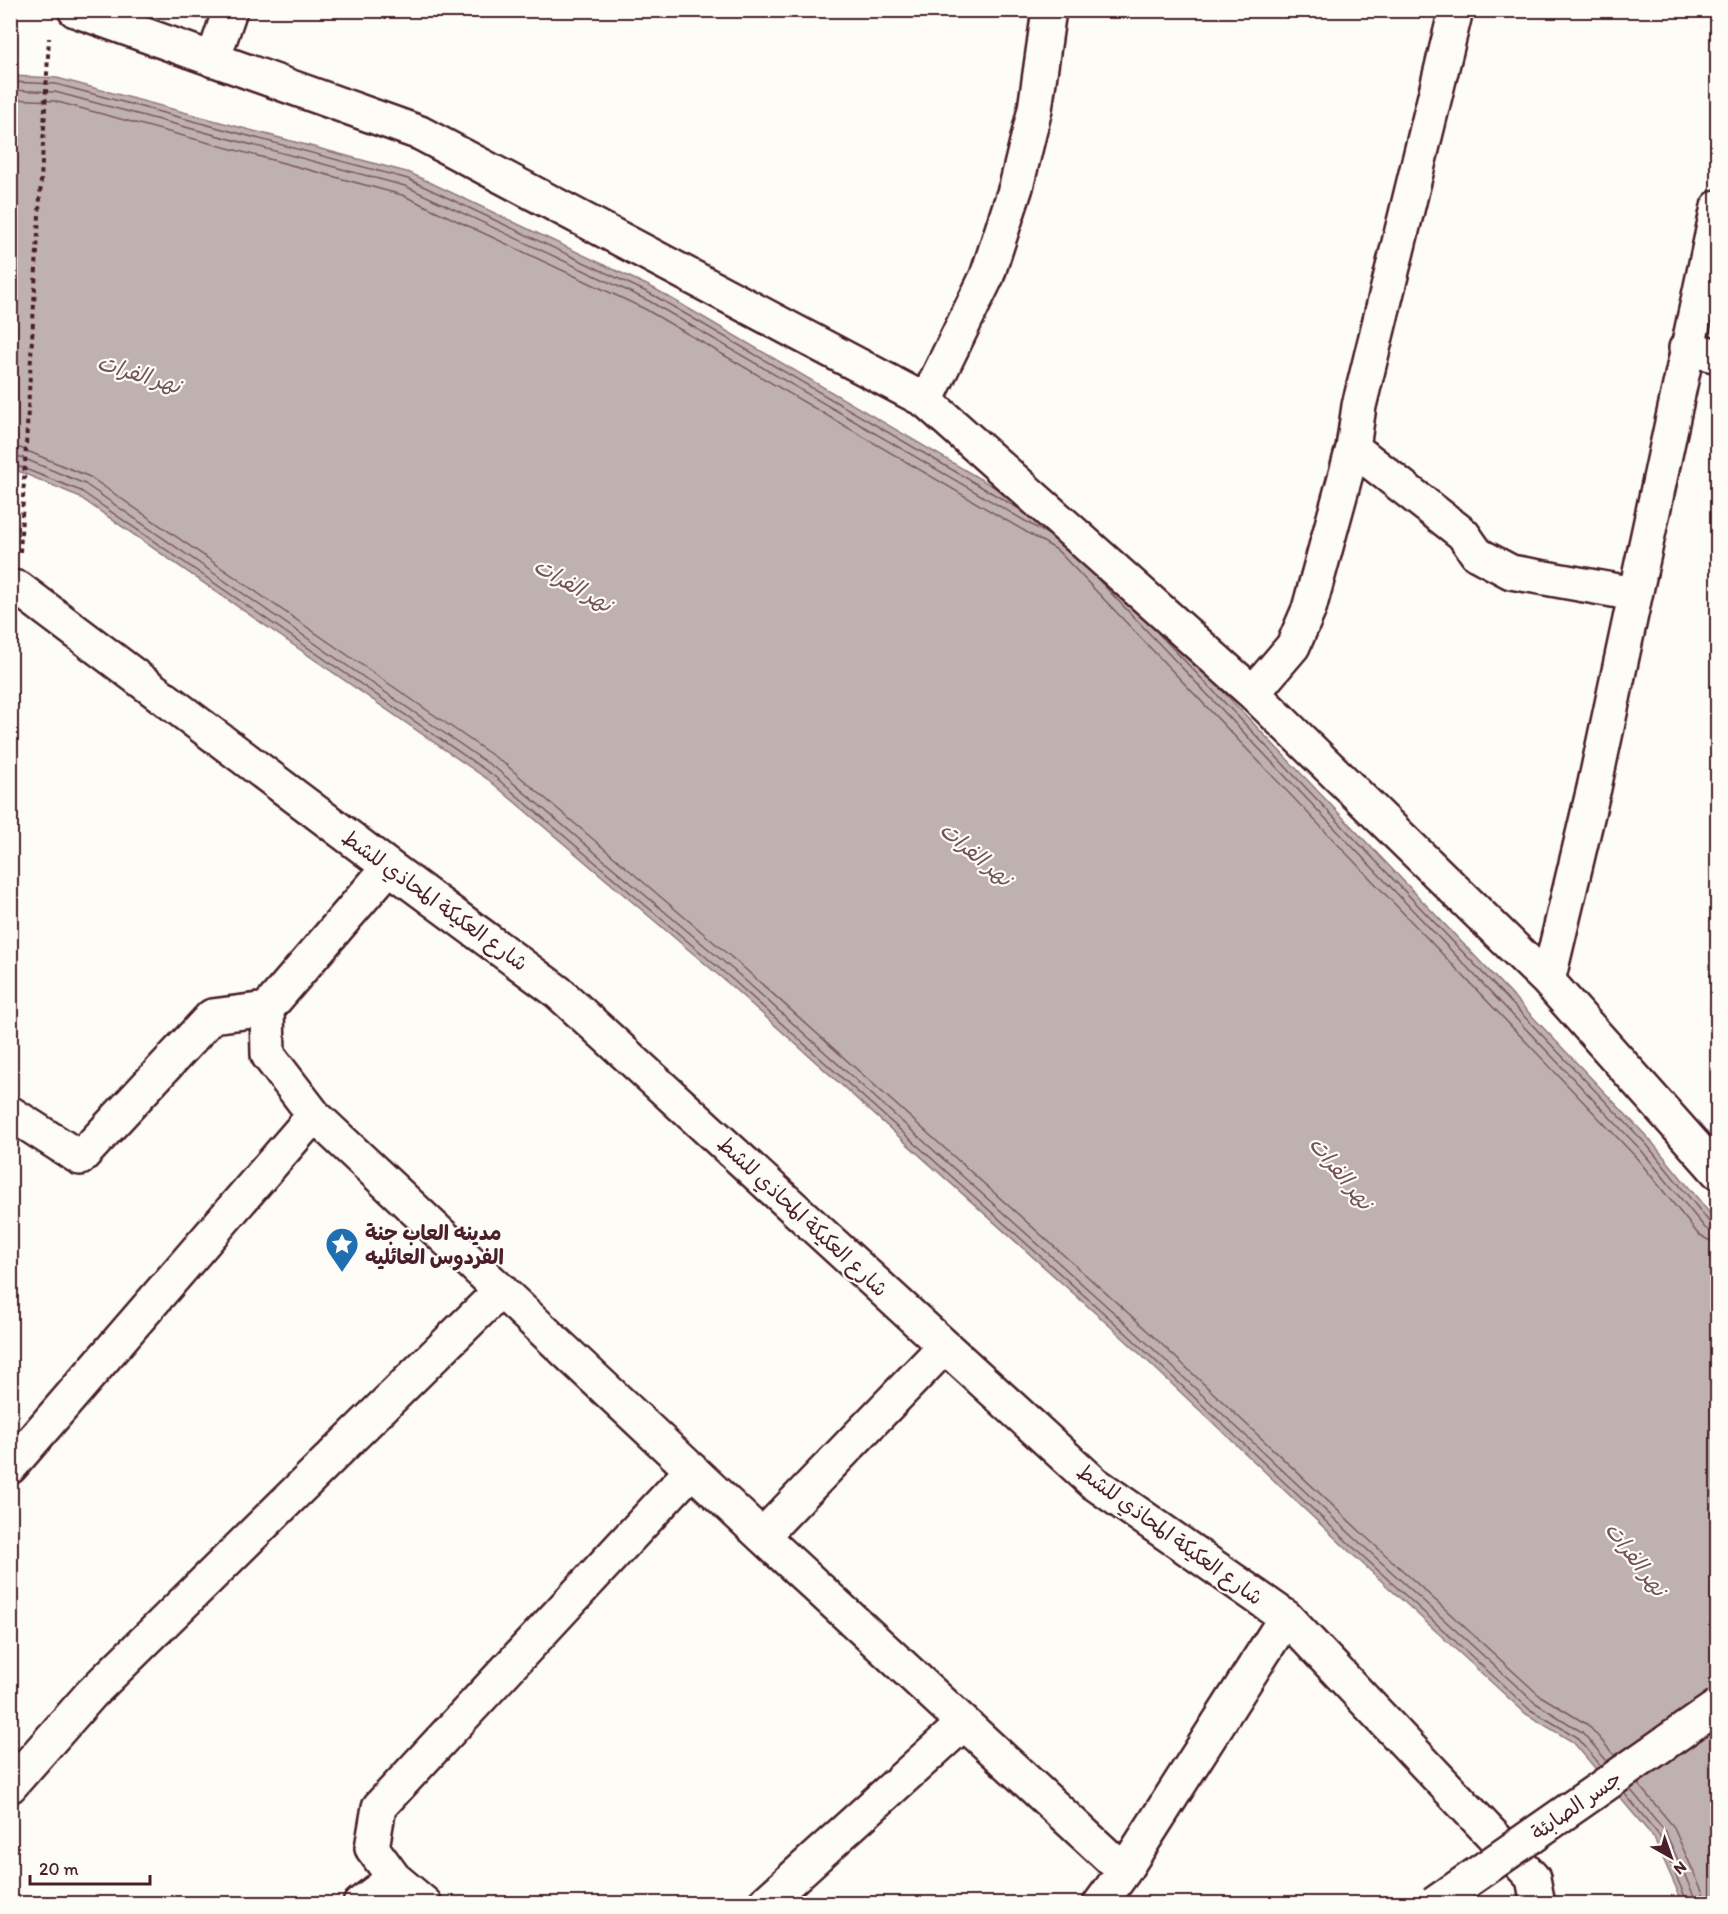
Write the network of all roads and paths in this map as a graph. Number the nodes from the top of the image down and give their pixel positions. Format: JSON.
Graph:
{"nodes":[{"id":1,"x":75,"y":10,"type":"edge"},
{"id":2,"x":230,"y":10,"type":"edge"},
{"id":3,"x":1049,"y":10,"type":"edge"},
{"id":4,"x":1456,"y":10,"type":"edge"},
{"id":5,"x":48,"y":57,"type":"dead end"},
{"id":6,"x":213,"y":60,"type":"junction"},
{"id":7,"x":1718,"y":207,"type":"edge"},
{"id":8,"x":1686,"y":348,"type":"junction"},
{"id":9,"x":1718,"y":356,"type":"edge"},
{"id":10,"x":926,"y":401,"type":"junction"},
{"id":11,"x":1353,"y":448,"type":"junction"},
{"id":12,"x":14,"y":588,"type":"edge"},
{"id":13,"x":1635,"y":594,"type":"junction"},
{"id":14,"x":1253,"y":693,"type":"junction"},
{"id":15,"x":389,"y":867,"type":"junction"},
{"id":16,"x":1548,"y":981,"type":"junction"},
{"id":17,"x":267,"y":1009,"type":"junction"},
{"id":18,"x":10,"y":1113,"type":"edge"},
{"id":19,"x":314,"y":1115,"type":"junction"},
{"id":20,"x":1718,"y":1172,"type":"edge"},
{"id":21,"x":501,"y":1290,"type":"junction"},
{"id":22,"x":944,"y":1347,"type":"junction"},
{"id":23,"x":10,"y":1467,"type":"edge"},
{"id":24,"x":692,"y":1470,"type":"junction"},
{"id":25,"x":762,"y":1536,"type":"junction"},
{"id":26,"x":1286,"y":1617,"type":"junction"},
{"id":27,"x":1718,"y":1706,"type":"edge"},
{"id":28,"x":964,"y":1723,"type":"junction"},
{"id":29,"x":10,"y":1786,"type":"edge"},
{"id":30,"x":1124,"y":1871,"type":"junction"},
{"id":31,"x":394,"y":1878,"type":"junction"},
{"id":32,"x":360,"y":1904,"type":"edge"},
{"id":33,"x":425,"y":1904,"type":"edge"},
{"id":34,"x":764,"y":1904,"type":"edge"},
{"id":35,"x":1100,"y":1904,"type":"edge"},
{"id":36,"x":1434,"y":1904,"type":"edge"},
{"id":37,"x":1538,"y":1904,"type":"edge"}],
"edges":[{"from":1,"to":6,"type":"street"},
{"from":2,"to":6,"type":"street"},
{"from":3,"to":10,"type":"street"},
{"from":4,"to":11,"type":"street"},
{"from":5,"to":12,"type":"path"},
{"from":6,"to":10,"type":"street"},
{"from":7,"to":8,"type":"street"},
{"from":8,"to":9,"type":"street"},
{"from":8,"to":13,"type":"street"},
{"from":10,"to":14,"type":"street"},
{"from":11,"to":13,"type":"street"},
{"from":11,"to":14,"type":"street"},
{"from":12,"to":15,"type":"street","name":"شارع العكيكة المحاذي للشط"},
{"from":13,"to":16,"type":"street"},
{"from":14,"to":16,"type":"street"},
{"from":15,"to":17,"type":"street"},
{"from":15,"to":22,"type":"street","name":"شارع العكيكة المحاذي للشط"},
{"from":16,"to":20,"type":"street"},
{"from":17,"to":18,"type":"street"},
{"from":17,"to":19,"type":"street"},
{"from":19,"to":21,"type":"street"},
{"from":19,"to":23,"type":"street"},
{"from":21,"to":24,"type":"street"},
{"from":21,"to":29,"type":"street"},
{"from":22,"to":25,"type":"street"},
{"from":22,"to":26,"type":"street","name":"شارع العكيكة المحاذي للشط"},
{"from":24,"to":25,"type":"street"},
{"from":24,"to":31,"type":"street"},
{"from":25,"to":28,"type":"street"},
{"from":26,"to":30,"type":"street"},
{"from":26,"to":37,"type":"street","name":"شارع العكيكة المحاذي للشط"},
{"from":27,"to":36,"type":"street","name":"جسر الصابئة","bridge":true},
{"from":28,"to":30,"type":"street"},
{"from":28,"to":34,"type":"street"},
{"from":30,"to":35,"type":"street"},
{"from":31,"to":32,"type":"street"},
{"from":31,"to":33,"type":"street"}]}
